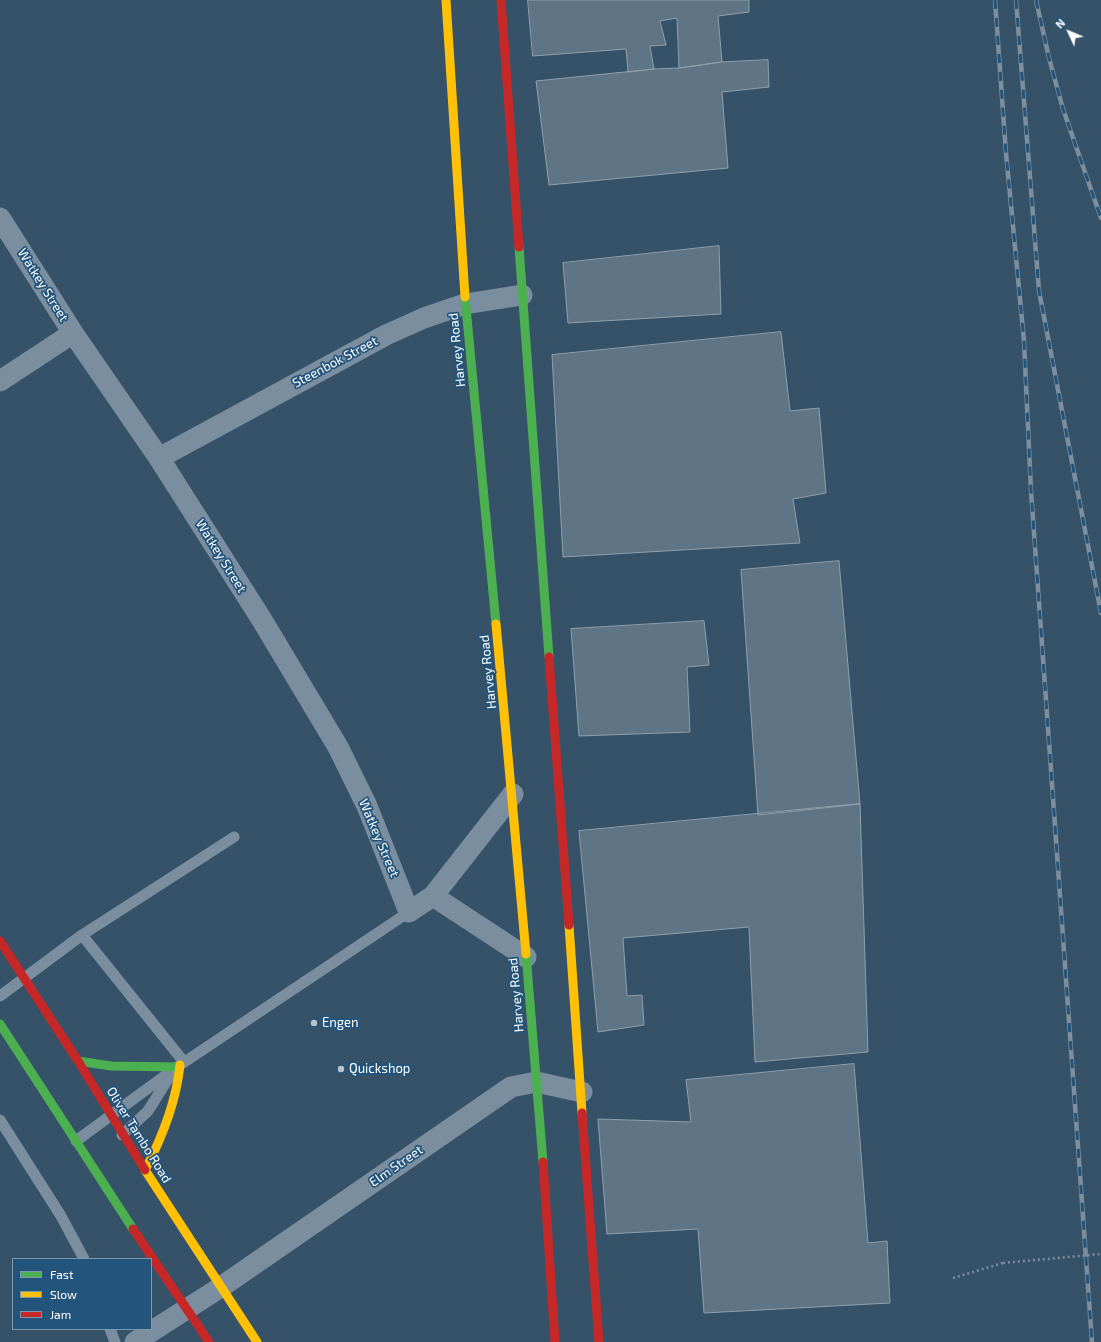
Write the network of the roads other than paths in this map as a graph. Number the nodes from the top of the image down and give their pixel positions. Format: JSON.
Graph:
{"nodes":[{"id":1,"x":446,"y":0,"type":"edge"},
{"id":2,"x":501,"y":0,"type":"edge"},
{"id":3,"x":0,"y":218,"type":"edge"},
{"id":4,"x":522,"y":295,"type":"junction"},
{"id":5,"x":465,"y":304,"type":"junction"},
{"id":6,"x":73,"y":333,"type":"junction"},
{"id":7,"x":0,"y":380,"type":"edge"},
{"id":8,"x":158,"y":458,"type":"junction"},
{"id":9,"x":513,"y":794,"type":"junction"},
{"id":10,"x":234,"y":837,"type":"dead end"},
{"id":11,"x":434,"y":896,"type":"junction"},
{"id":12,"x":409,"y":912,"type":"junction"},
{"id":13,"x":82,"y":935,"type":"junction"},
{"id":14,"x":0,"y":941,"type":"edge"},
{"id":15,"x":526,"y":957,"type":"junction"},
{"id":16,"x":24,"y":977,"type":"junction"},
{"id":17,"x":0,"y":996,"type":"edge"},
{"id":18,"x":0,"y":1024,"type":"edge"},
{"id":19,"x":78,"y":1061,"type":"junction"},
{"id":20,"x":179,"y":1066,"type":"junction"},
{"id":21,"x":536,"y":1082,"type":"junction"},
{"id":22,"x":582,"y":1092,"type":"junction"},
{"id":23,"x":110,"y":1116,"type":"junction"},
{"id":24,"x":0,"y":1120,"type":"edge"},
{"id":25,"x":122,"y":1135,"type":"junction"},
{"id":26,"x":76,"y":1142,"type":"junction"},
{"id":27,"x":145,"y":1170,"type":"junction"},
{"id":28,"x":83,"y":1258,"type":"edge"},
{"id":29,"x":221,"y":1287,"type":"junction"},
{"id":30,"x":187,"y":1310,"type":"junction"},
{"id":31,"x":110,"y":1330,"type":"edge"},
{"id":32,"x":115,"y":1342,"type":"edge"},
{"id":33,"x":135,"y":1342,"type":"edge"},
{"id":34,"x":209,"y":1342,"type":"edge"},
{"id":35,"x":257,"y":1342,"type":"edge"},
{"id":36,"x":555,"y":1342,"type":"edge"},
{"id":37,"x":599,"y":1342,"type":"edge"}],
"edges":[{"from":1,"to":5,"type":"main road","name":"Harvey Road"},
{"from":2,"to":4,"type":"main road"},
{"from":3,"to":6,"type":"street","name":"Watkey Street"},
{"from":4,"to":5,"type":"street","name":"Steenbok Street"},
{"from":4,"to":22,"type":"main road"},
{"from":5,"to":8,"type":"street","name":"Steenbok Street"},
{"from":5,"to":9,"type":"main road","name":"Harvey Road"},
{"from":6,"to":7,"type":"street"},
{"from":6,"to":8,"type":"street","name":"Watkey Street"},
{"from":8,"to":12,"type":"street","name":"Watkey Street"},
{"from":9,"to":11,"type":"street"},
{"from":9,"to":15,"type":"main road","name":"Harvey Road"},
{"from":10,"to":13,"type":"lane"},
{"from":11,"to":12,"type":"street"},
{"from":11,"to":15,"type":"street"},
{"from":12,"to":20,"type":"lane"},
{"from":13,"to":16,"type":"lane"},
{"from":13,"to":20,"type":"lane"},
{"from":14,"to":16,"type":"main road","name":"Oliver Tambo Road"},
{"from":15,"to":21,"type":"main road","name":"Harvey Road"},
{"from":16,"to":17,"type":"lane"},
{"from":16,"to":19,"type":"main road","name":"Oliver Tambo Road"},
{"from":18,"to":26,"type":"main road"},
{"from":19,"to":20,"type":"main road"},
{"from":19,"to":23,"type":"main road","name":"Oliver Tambo Road"},
{"from":20,"to":23,"type":"lane"},
{"from":20,"to":25,"type":"lane"},
{"from":20,"to":27,"type":"main road"},
{"from":21,"to":22,"type":"street","name":"Elm Street"},
{"from":21,"to":29,"type":"street","name":"Elm Street"},
{"from":21,"to":36,"type":"main road","name":"Harvey Road"},
{"from":22,"to":37,"type":"main road"},
{"from":23,"to":25,"type":"main road","name":"Oliver Tambo Road"},
{"from":23,"to":26,"type":"lane"},
{"from":24,"to":28,"type":"lane"},
{"from":25,"to":27,"type":"main road","name":"Oliver Tambo Road"},
{"from":26,"to":30,"type":"main road"},
{"from":27,"to":29,"type":"main road","name":"Oliver Tambo Road"},
{"from":29,"to":30,"type":"street","name":"Elm Street"},
{"from":29,"to":35,"type":"main road","name":"Oliver Tambo Road"},
{"from":30,"to":33,"type":"street","name":"Elm Street"},
{"from":30,"to":34,"type":"main road"},
{"from":31,"to":32,"type":"lane"}]}
